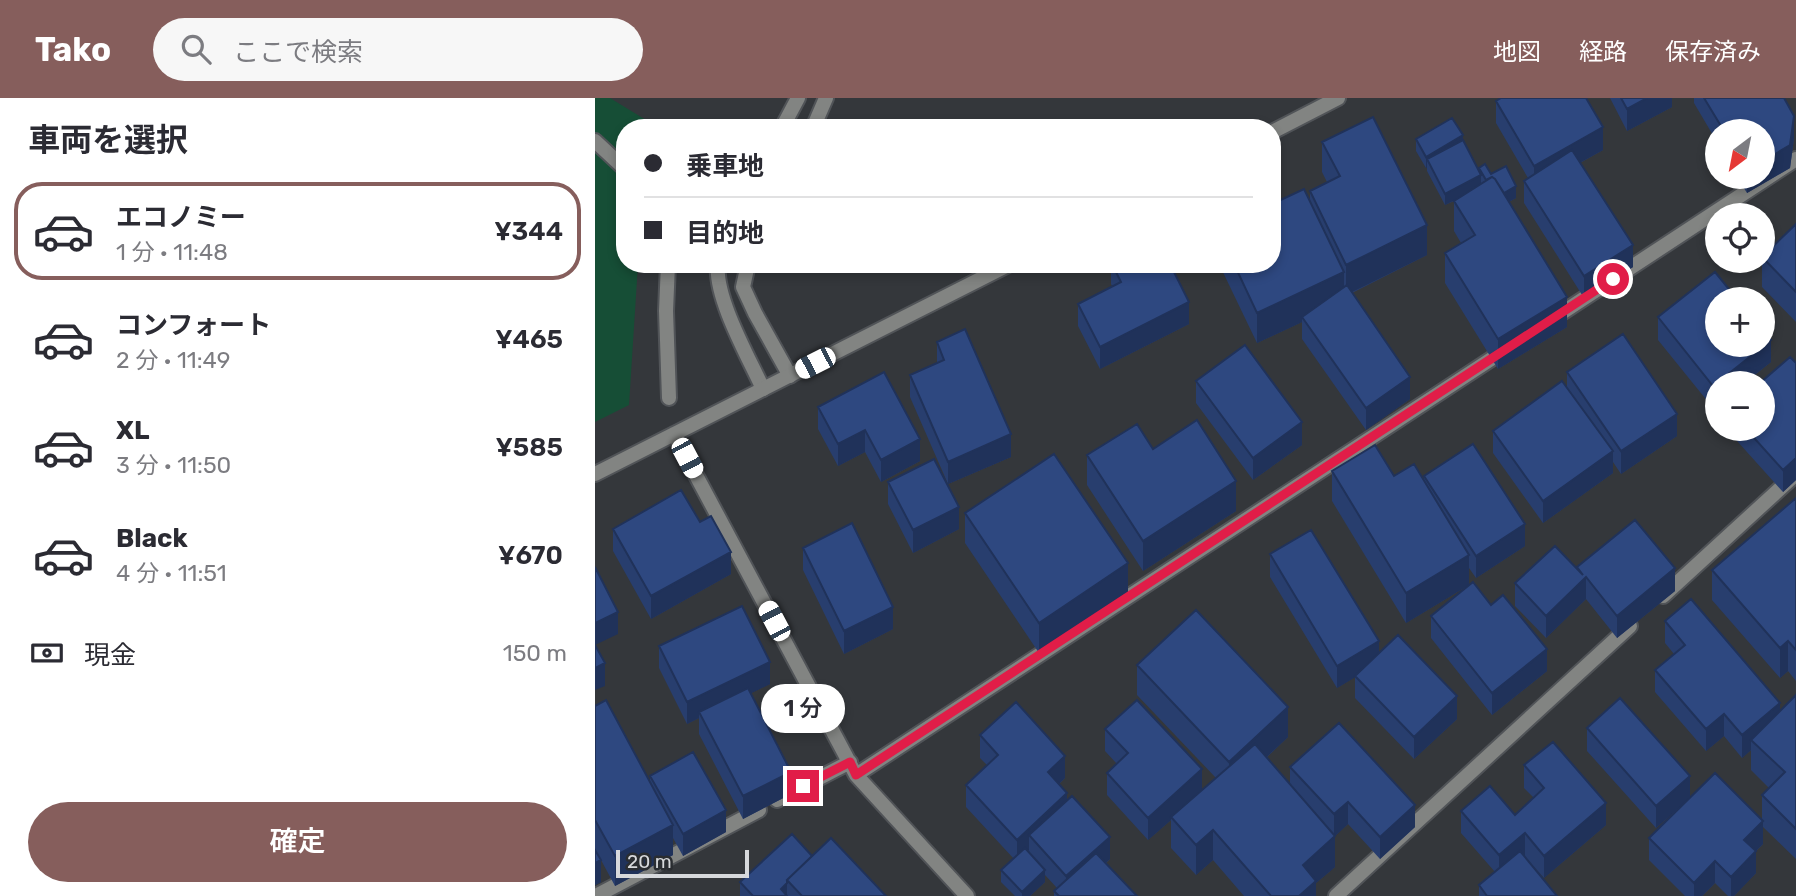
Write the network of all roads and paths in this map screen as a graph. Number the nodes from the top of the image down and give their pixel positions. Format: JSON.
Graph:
{"nodes":[{"id":1,"x":798,"y":98,"type":"edge"},
{"id":2,"x":826,"y":98,"type":"edge"},
{"id":3,"x":1338,"y":98,"type":"edge"},
{"id":4,"x":787,"y":119,"type":"edge"},
{"id":5,"x":817,"y":119,"type":"edge"},
{"id":6,"x":1281,"y":127,"type":"edge"},
{"id":7,"x":595,"y":141,"type":"edge"},
{"id":8,"x":1796,"y":159,"type":"edge"},
{"id":9,"x":616,"y":161,"type":"edge"},
{"id":10,"x":668,"y":273,"type":"edge"},
{"id":11,"x":717,"y":273,"type":"edge"},
{"id":12,"x":746,"y":273,"type":"edge"},
{"id":13,"x":992,"y":273,"type":"edge"},
{"id":14,"x":1541,"y":327,"type":"edge"},
{"id":15,"x":1518,"y":342,"type":"edge"},
{"id":16,"x":790,"y":376,"type":"junction"},
{"id":17,"x":763,"y":389,"type":"junction"},
{"id":18,"x":669,"y":398,"type":"dead end"},
{"id":19,"x":674,"y":434,"type":"junction"},
{"id":20,"x":595,"y":474,"type":"edge"},
{"id":21,"x":1796,"y":474,"type":"edge"},
{"id":22,"x":853,"y":768,"type":"junction"},
{"id":23,"x":596,"y":896,"type":"edge"},
{"id":24,"x":967,"y":896,"type":"edge"},
{"id":25,"x":1336,"y":896,"type":"edge"}],
"edges":[{"from":1,"to":4,"type":"street"},
{"from":2,"to":5,"type":"street"},
{"from":3,"to":6,"type":"street"},
{"from":7,"to":9,"type":"street"},
{"from":8,"to":14,"type":"street"},
{"from":10,"to":18,"type":"street"},
{"from":11,"to":17,"type":"street"},
{"from":12,"to":16,"type":"street"},
{"from":13,"to":16,"type":"street"},
{"from":15,"to":22,"type":"street"},
{"from":16,"to":17,"type":"street"},
{"from":17,"to":19,"type":"street"},
{"from":19,"to":20,"type":"street"},
{"from":19,"to":22,"type":"street"},
{"from":21,"to":25,"type":"street"},
{"from":22,"to":23,"type":"street"},
{"from":22,"to":24,"type":"street"}]}
